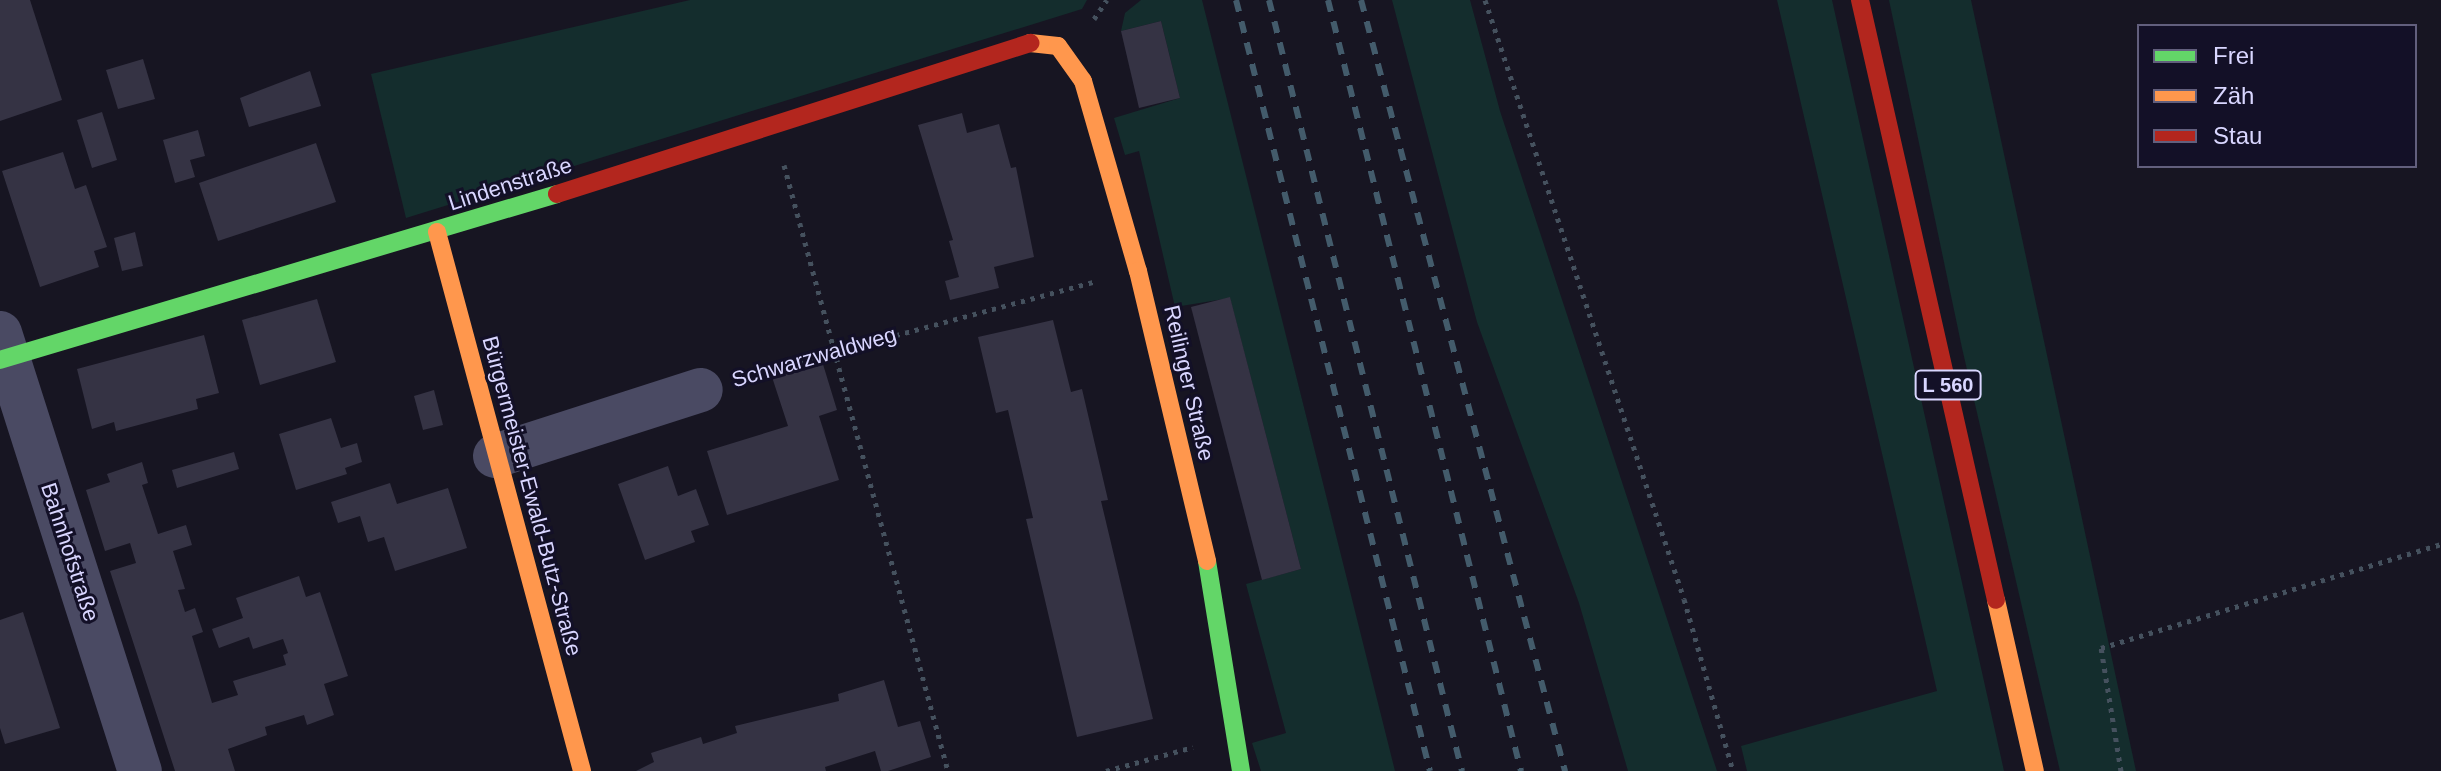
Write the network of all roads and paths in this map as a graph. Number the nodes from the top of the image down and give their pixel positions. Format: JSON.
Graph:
{"nodes":[{"id":1,"x":1485,"y":0,"type":"edge"},
{"id":2,"x":1860,"y":0,"type":"edge"},
{"id":3,"x":1031,"y":43,"type":"joint"},
{"id":4,"x":773,"y":126,"type":"junction"},
{"id":5,"x":437,"y":232,"type":"junction"},
{"id":6,"x":1138,"y":271,"type":"junction"},
{"id":7,"x":835,"y":348,"type":"junction"},
{"id":8,"x":3,"y":350,"type":"edge"},
{"id":9,"x":701,"y":390,"type":"joint"},
{"id":10,"x":495,"y":456,"type":"junction"},
{"id":11,"x":2441,"y":544,"type":"edge"},
{"id":12,"x":1232,"y":736,"type":"junction"},
{"id":13,"x":140,"y":771,"type":"edge"},
{"id":14,"x":582,"y":771,"type":"edge"},
{"id":15,"x":948,"y":771,"type":"edge"},
{"id":16,"x":1106,"y":771,"type":"edge"},
{"id":17,"x":1241,"y":771,"type":"edge"},
{"id":18,"x":1733,"y":771,"type":"edge"},
{"id":19,"x":2035,"y":771,"type":"edge"},
{"id":20,"x":2121,"y":771,"type":"edge"}],
"edges":[{"from":1,"to":18,"type":"path"},
{"from":2,"to":19,"type":"street","number":"L 560"},
{"from":3,"to":4,"type":"street","name":"Lindenstraße"},
{"from":3,"to":6,"type":"street","name":"Reilinger Straße"},
{"from":4,"to":5,"type":"street","name":"Lindenstraße"},
{"from":4,"to":7,"type":"path"},
{"from":5,"to":8,"type":"street","name":"Lindenstraße"},
{"from":5,"to":10,"type":"street","name":"Bürgermeister-Ewald-Butz-Straße"},
{"from":6,"to":7,"type":"path","name":"Schwarzwaldweg"},
{"from":6,"to":12,"type":"street","name":"Reilinger Straße"},
{"from":7,"to":9,"type":"path","name":"Schwarzwaldweg"},
{"from":7,"to":15,"type":"path"},
{"from":8,"to":13,"type":"street","name":"Bahnhofstraße"},
{"from":9,"to":10,"type":"street","name":"Schwarzwaldweg"},
{"from":10,"to":14,"type":"street","name":"Bürgermeister-Ewald-Butz-Straße"},
{"from":11,"to":20,"type":"path"},
{"from":12,"to":16,"type":"path"},
{"from":12,"to":17,"type":"street","name":"Reilinger Straße"}]}
